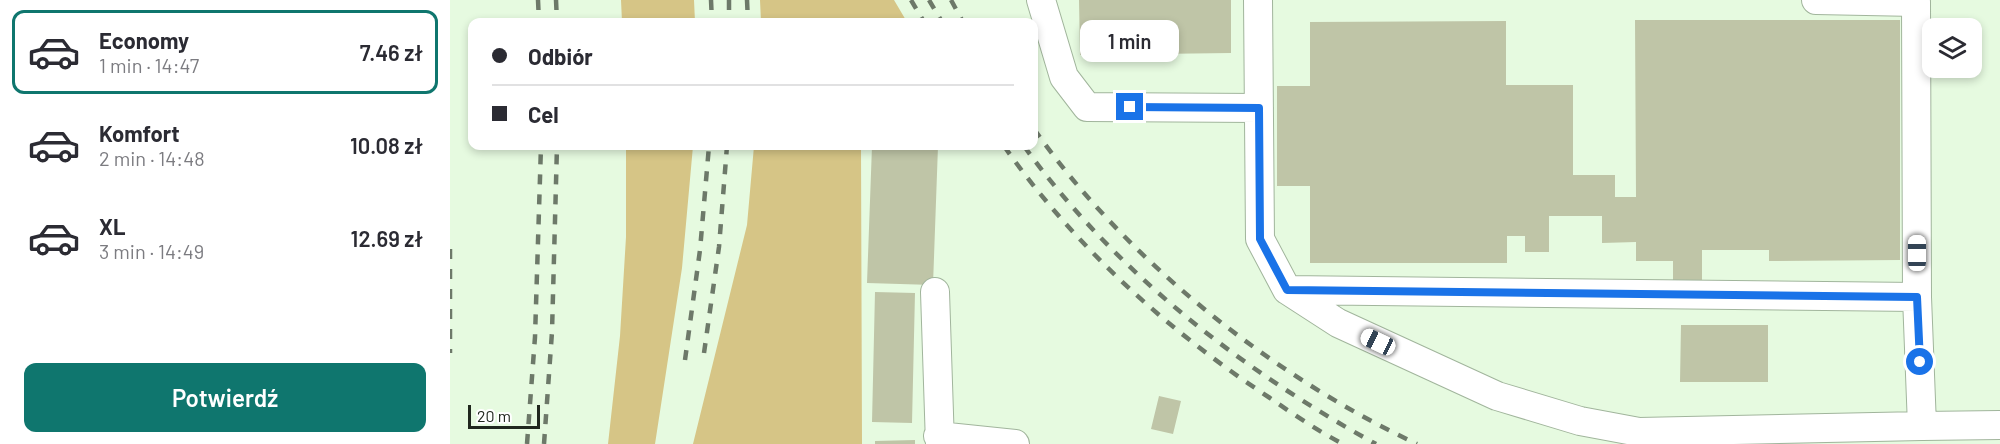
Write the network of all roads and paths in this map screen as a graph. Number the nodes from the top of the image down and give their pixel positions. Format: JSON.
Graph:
{"nodes":[{"id":1,"x":1041,"y":0,"type":"edge"},
{"id":2,"x":1258,"y":0,"type":"edge"},
{"id":3,"x":1816,"y":0,"type":"edge"},
{"id":4,"x":1259,"y":108,"type":"junction"},
{"id":5,"x":1287,"y":290,"type":"junction"},
{"id":6,"x":935,"y":292,"type":"dead end"},
{"id":7,"x":1917,"y":297,"type":"junction"},
{"id":8,"x":2000,"y":425,"type":"edge"},
{"id":9,"x":1922,"y":426,"type":"junction"},
{"id":10,"x":939,"y":440,"type":"edge"},
{"id":11,"x":1016,"y":444,"type":"edge"}],
"edges":[{"from":1,"to":4,"type":"lane"},
{"from":2,"to":4,"type":"lane"},
{"from":3,"to":7,"type":"lane"},
{"from":4,"to":5,"type":"lane"},
{"from":5,"to":7,"type":"lane"},
{"from":5,"to":9,"type":"lane"},
{"from":6,"to":10,"type":"lane"},
{"from":7,"to":9,"type":"lane"},
{"from":8,"to":9,"type":"lane"},
{"from":10,"to":11,"type":"lane"}]}
